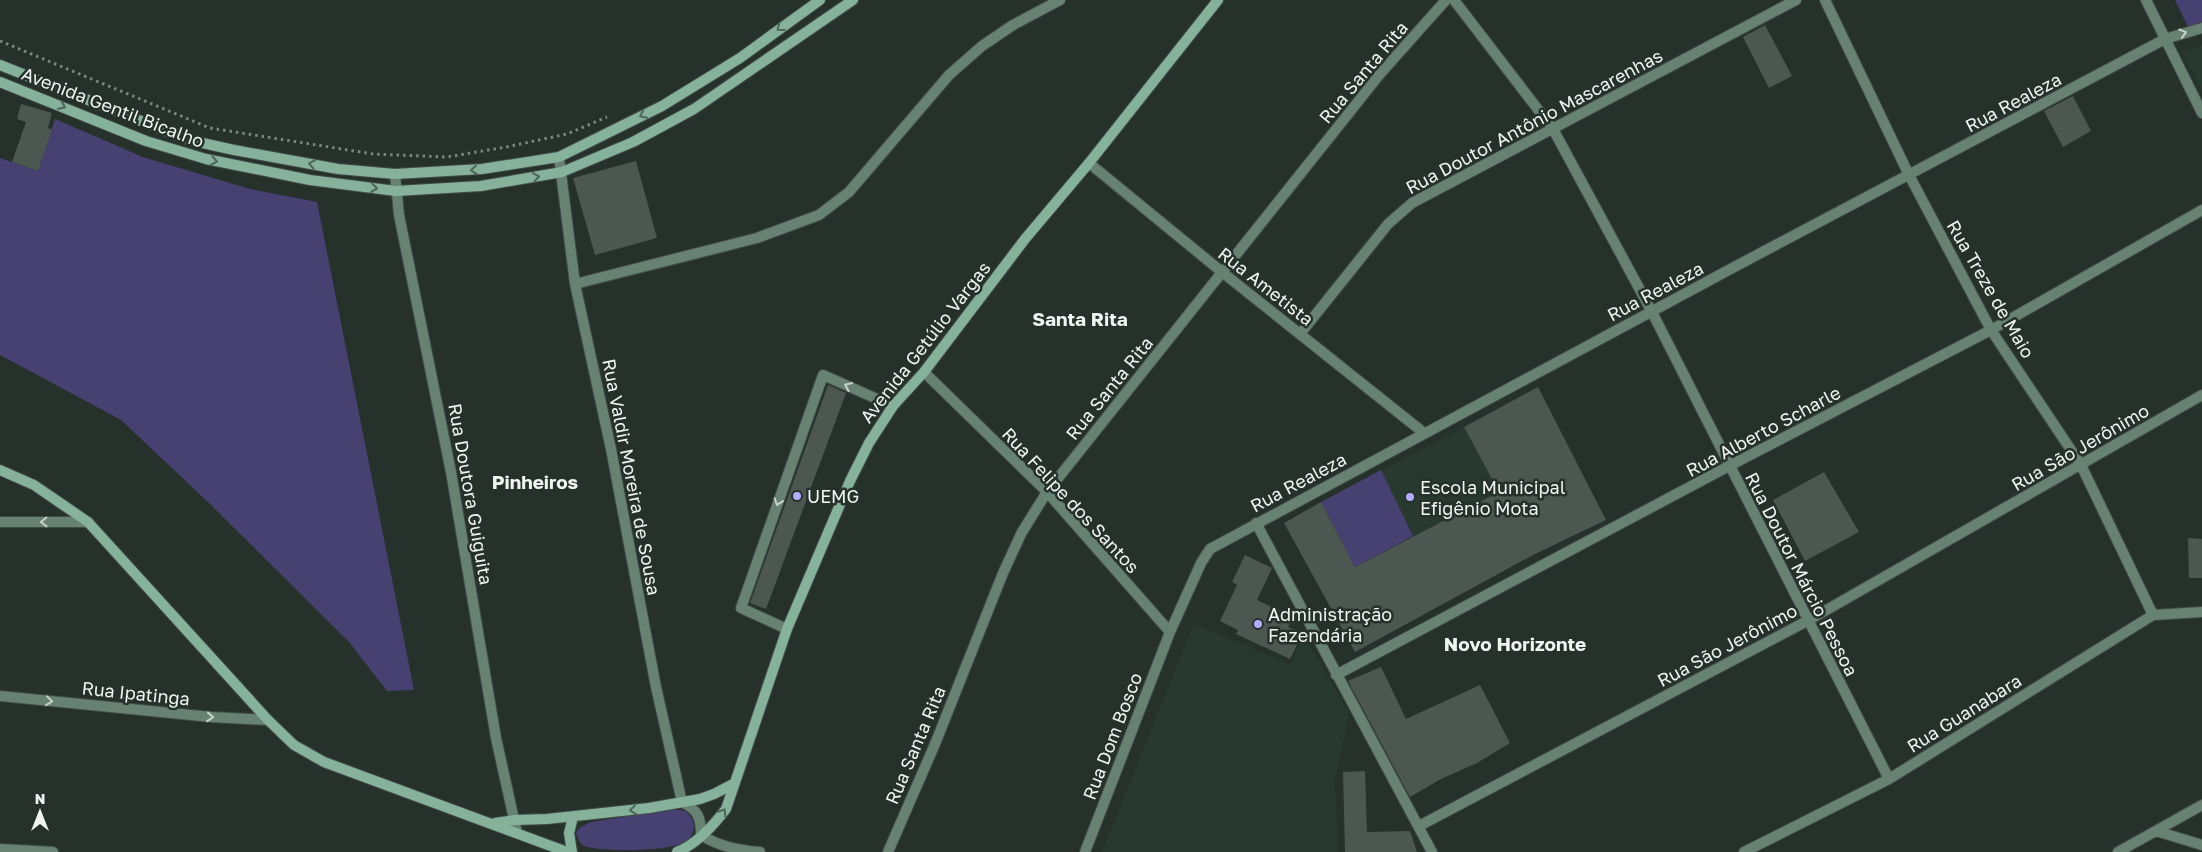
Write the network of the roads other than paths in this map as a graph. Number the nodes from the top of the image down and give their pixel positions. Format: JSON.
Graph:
{"nodes":[{"id":1,"x":820,"y":0,"type":"edge"},
{"id":2,"x":853,"y":0,"type":"edge"},
{"id":3,"x":1060,"y":0,"type":"edge"},
{"id":4,"x":1218,"y":0,"type":"edge"},
{"id":5,"x":1446,"y":0,"type":"edge"},
{"id":6,"x":1454,"y":0,"type":"edge"},
{"id":7,"x":1796,"y":0,"type":"edge"},
{"id":8,"x":1825,"y":0,"type":"edge"},
{"id":9,"x":2146,"y":0,"type":"edge"},
{"id":10,"x":2202,"y":28,"type":"edge"},
{"id":11,"x":2165,"y":39,"type":"junction"},
{"id":12,"x":0,"y":65,"type":"edge"},
{"id":13,"x":0,"y":82,"type":"edge"},
{"id":14,"x":2202,"y":112,"type":"edge"},
{"id":15,"x":1553,"y":129,"type":"junction"},
{"id":16,"x":559,"y":157,"type":"junction"},
{"id":17,"x":1089,"y":163,"type":"junction"},
{"id":18,"x":562,"y":172,"type":"junction"},
{"id":19,"x":395,"y":174,"type":"junction"},
{"id":20,"x":1909,"y":176,"type":"junction"},
{"id":21,"x":396,"y":191,"type":"junction"},
{"id":22,"x":2202,"y":210,"type":"edge"},
{"id":23,"x":1222,"y":272,"type":"junction"},
{"id":24,"x":575,"y":284,"type":"junction"},
{"id":25,"x":1652,"y":312,"type":"junction"},
{"id":26,"x":1991,"y":330,"type":"junction"},
{"id":27,"x":1300,"y":334,"type":"junction"},
{"id":28,"x":924,"y":372,"type":"junction"},
{"id":29,"x":2202,"y":395,"type":"edge"},
{"id":30,"x":893,"y":406,"type":"junction"},
{"id":31,"x":1424,"y":433,"type":"junction"},
{"id":32,"x":2081,"y":465,"type":"junction"},
{"id":33,"x":1729,"y":466,"type":"junction"},
{"id":34,"x":0,"y":470,"type":"edge"},
{"id":35,"x":1047,"y":492,"type":"junction"},
{"id":36,"x":0,"y":522,"type":"edge"},
{"id":37,"x":88,"y":522,"type":"junction"},
{"id":38,"x":1256,"y":523,"type":"junction"},
{"id":39,"x":2202,"y":612,"type":"edge"},
{"id":40,"x":2153,"y":616,"type":"junction"},
{"id":41,"x":1809,"y":620,"type":"junction"},
{"id":42,"x":788,"y":629,"type":"junction"},
{"id":43,"x":1170,"y":632,"type":"junction"},
{"id":44,"x":1336,"y":675,"type":"junction"},
{"id":45,"x":0,"y":696,"type":"edge"},
{"id":46,"x":268,"y":720,"type":"junction"},
{"id":47,"x":1889,"y":779,"type":"junction"},
{"id":48,"x":735,"y":783,"type":"junction"},
{"id":49,"x":682,"y":802,"type":"junction"},
{"id":50,"x":2202,"y":805,"type":"edge"},
{"id":51,"x":574,"y":816,"type":"junction"},
{"id":52,"x":515,"y":820,"type":"junction"},
{"id":53,"x":494,"y":824,"type":"junction"},
{"id":54,"x":1419,"y":826,"type":"junction"},
{"id":55,"x":2156,"y":831,"type":"junction"},
{"id":56,"x":517,"y":833,"type":"junction"},
{"id":57,"x":698,"y":838,"type":"junction"},
{"id":58,"x":2202,"y":845,"type":"edge"},
{"id":59,"x":0,"y":849,"type":"edge"},
{"id":60,"x":53,"y":852,"type":"edge"},
{"id":61,"x":567,"y":852,"type":"edge"},
{"id":62,"x":572,"y":852,"type":"edge"},
{"id":63,"x":677,"y":852,"type":"edge"},
{"id":64,"x":690,"y":852,"type":"edge"},
{"id":65,"x":760,"y":852,"type":"edge"},
{"id":66,"x":888,"y":852,"type":"edge"},
{"id":67,"x":1085,"y":852,"type":"edge"},
{"id":68,"x":1432,"y":852,"type":"edge"},
{"id":69,"x":1744,"y":852,"type":"edge"},
{"id":70,"x":2118,"y":852,"type":"edge"}],
"edges":[{"from":1,"to":16,"type":"street","name":"Avenida Gentil Bicalho","one_way":true},
{"from":2,"to":18,"type":"street","name":"Avenida Gentil Bicalho"},
{"from":3,"to":24,"type":"street"},
{"from":4,"to":17,"type":"street","name":"Avenida Getúlio Vargas"},
{"from":5,"to":23,"type":"street","name":"Rua Santa Rita"},
{"from":6,"to":15,"type":"street","name":"Rua Doutor Márcio Pessoa"},
{"from":7,"to":15,"type":"street","name":"Rua Doutor Antônio Mascarenhas"},
{"from":8,"to":20,"type":"street","name":"Rua Treze de Maio"},
{"from":9,"to":11,"type":"street"},
{"from":11,"to":10,"type":"street","name":"Rua Realeza","one_way":true},
{"from":11,"to":14,"type":"street"},
{"from":11,"to":20,"type":"street","name":"Rua Realeza"},
{"from":19,"to":12,"type":"street","name":"Avenida Gentil Bicalho","one_way":true},
{"from":13,"to":21,"type":"street","name":"Avenida Gentil Bicalho","one_way":true},
{"from":15,"to":25,"type":"street","name":"Rua Doutor Márcio Pessoa"},
{"from":15,"to":27,"type":"street","name":"Rua Doutor Antônio Mascarenhas"},
{"from":16,"to":18,"type":"street","name":"Rua Valdir Moreira de Sousa"},
{"from":16,"to":19,"type":"street","name":"Avenida Gentil Bicalho","one_way":true},
{"from":17,"to":23,"type":"street","name":"Rua Ametista"},
{"from":17,"to":28,"type":"street","name":"Avenida Getúlio Vargas"},
{"from":21,"to":18,"type":"street","name":"Avenida Gentil Bicalho","one_way":true},
{"from":18,"to":24,"type":"street","name":"Rua Valdir Moreira de Sousa"},
{"from":19,"to":21,"type":"street","name":"Rua Doutora Guiguita"},
{"from":20,"to":25,"type":"street","name":"Rua Realeza"},
{"from":20,"to":26,"type":"street","name":"Rua Treze de Maio"},
{"from":21,"to":52,"type":"street","name":"Rua Doutora Guiguita"},
{"from":22,"to":26,"type":"street","name":"Rua Alberto Scharle"},
{"from":23,"to":27,"type":"street","name":"Rua Ametista"},
{"from":23,"to":35,"type":"street","name":"Rua Santa Rita"},
{"from":24,"to":49,"type":"street","name":"Rua Valdir Moreira de Sousa"},
{"from":25,"to":31,"type":"street","name":"Rua Realeza"},
{"from":25,"to":33,"type":"street","name":"Rua Doutor Márcio Pessoa"},
{"from":26,"to":32,"type":"street","name":"Rua Treze de Maio"},
{"from":26,"to":33,"type":"street","name":"Rua Alberto Scharle"},
{"from":27,"to":31,"type":"street","name":"Rua Ametista"},
{"from":28,"to":30,"type":"street","name":"Avenida Getúlio Vargas"},
{"from":28,"to":35,"type":"street","name":"Rua Felipe dos Santos"},
{"from":29,"to":32,"type":"street","name":"Rua São Jerônimo"},
{"from":30,"to":42,"type":"street","name":"Avenida Getúlio Vargas"},
{"from":30,"to":42,"type":"street","one_way":true},
{"from":31,"to":38,"type":"street","name":"Rua Realeza"},
{"from":32,"to":40,"type":"street","name":"Rua Treze de Maio"},
{"from":32,"to":41,"type":"street","name":"Rua São Jerônimo"},
{"from":33,"to":41,"type":"street","name":"Rua Doutor Márcio Pessoa"},
{"from":33,"to":44,"type":"street","name":"Rua Alberto Scharle"},
{"from":34,"to":37,"type":"street"},
{"from":35,"to":43,"type":"street","name":"Rua Felipe dos Santos"},
{"from":35,"to":66,"type":"street","name":"Rua Santa Rita"},
{"from":37,"to":36,"type":"street","one_way":true},
{"from":37,"to":46,"type":"street"},
{"from":38,"to":43,"type":"street","name":"Rua Realeza"},
{"from":38,"to":44,"type":"street"},
{"from":39,"to":40,"type":"street","name":"Rua Guanabara"},
{"from":40,"to":47,"type":"street","name":"Rua Guanabara"},
{"from":41,"to":47,"type":"street","name":"Rua Doutor Márcio Pessoa"},
{"from":41,"to":54,"type":"street","name":"Rua São Jerônimo"},
{"from":42,"to":48,"type":"street","name":"Avenida Getúlio Vargas"},
{"from":43,"to":67,"type":"street","name":"Rua Dom Bosco"},
{"from":44,"to":54,"type":"street"},
{"from":45,"to":46,"type":"street","name":"Rua Ipatinga","one_way":true},
{"from":46,"to":53,"type":"street"},
{"from":47,"to":69,"type":"street","name":"Rua Guanabara"},
{"from":48,"to":49,"type":"street"},
{"from":57,"to":48,"type":"street","name":"Avenida Getúlio Vargas","one_way":true},
{"from":49,"to":51,"type":"street","one_way":true},
{"from":49,"to":57,"type":"street"},
{"from":50,"to":55,"type":"street"},
{"from":51,"to":52,"type":"street"},
{"from":51,"to":62,"type":"street"},
{"from":52,"to":53,"type":"street"},
{"from":52,"to":56,"type":"street","name":"Rua Doutora Guiguita"},
{"from":53,"to":56,"type":"street"},
{"from":54,"to":68,"type":"street"},
{"from":55,"to":58,"type":"street"},
{"from":55,"to":70,"type":"street"},
{"from":56,"to":61,"type":"street"},
{"from":57,"to":63,"type":"street","name":"Avenida Getúlio Vargas"},
{"from":57,"to":64,"type":"street"},
{"from":57,"to":65,"type":"street"},
{"from":59,"to":60,"type":"street"}]}
